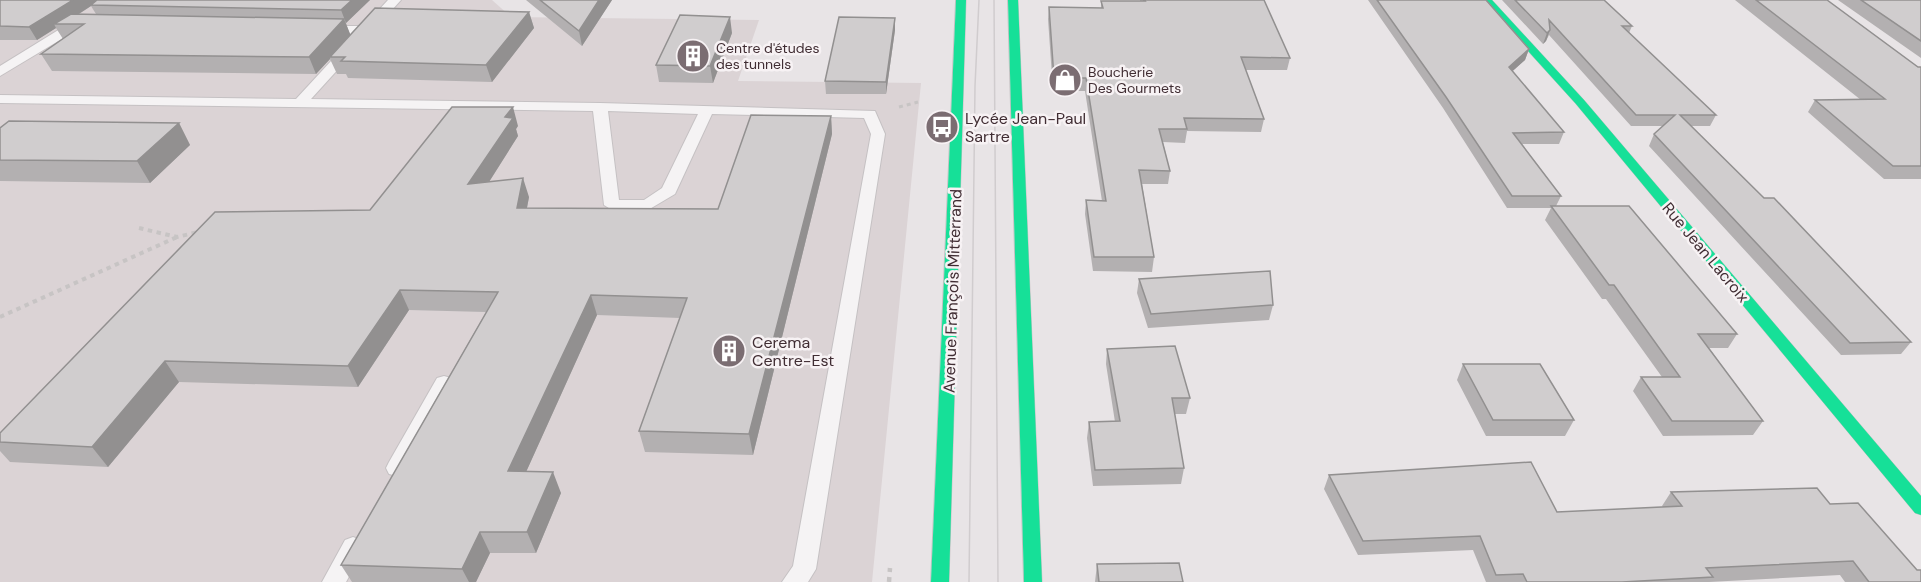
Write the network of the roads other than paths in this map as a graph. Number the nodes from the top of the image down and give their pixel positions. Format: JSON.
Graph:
{"nodes":[{"id":1,"x":395,"y":0,"type":"edge"},
{"id":2,"x":961,"y":0,"type":"edge"},
{"id":3,"x":1013,"y":0,"type":"edge"},
{"id":4,"x":1487,"y":0,"type":"edge"},
{"id":5,"x":98,"y":18,"type":"edge"},
{"id":6,"x":308,"y":28,"type":"edge"},
{"id":7,"x":366,"y":30,"type":"junction"},
{"id":8,"x":0,"y":72,"type":"edge"},
{"id":9,"x":0,"y":99,"type":"edge"},
{"id":10,"x":300,"y":103,"type":"junction"},
{"id":11,"x":600,"y":107,"type":"junction"},
{"id":12,"x":707,"y":110,"type":"junction"},
{"id":13,"x":444,"y":383,"type":"edge"},
{"id":14,"x":386,"y":488,"type":"edge"},
{"id":15,"x":1921,"y":508,"type":"edge"},
{"id":16,"x":363,"y":530,"type":"edge"},
{"id":17,"x":334,"y":582,"type":"edge"},
{"id":18,"x":794,"y":582,"type":"edge"},
{"id":19,"x":940,"y":582,"type":"edge"},
{"id":20,"x":1033,"y":582,"type":"edge"}],
"edges":[{"from":1,"to":7,"type":"lane"},
{"from":2,"to":19,"type":"street","name":"Avenue François Mitterrand"},
{"from":3,"to":20,"type":"street"},
{"from":4,"to":15,"type":"street","name":"Rue Jean Lacroix"},
{"from":5,"to":8,"type":"lane"},
{"from":6,"to":7,"type":"lane"},
{"from":7,"to":10,"type":"lane"},
{"from":9,"to":10,"type":"lane"},
{"from":10,"to":11,"type":"lane"},
{"from":11,"to":12,"type":"lane"},
{"from":11,"to":12,"type":"lane"},
{"from":12,"to":18,"type":"lane"},
{"from":13,"to":14,"type":"lane"},
{"from":16,"to":17,"type":"lane"}]}
